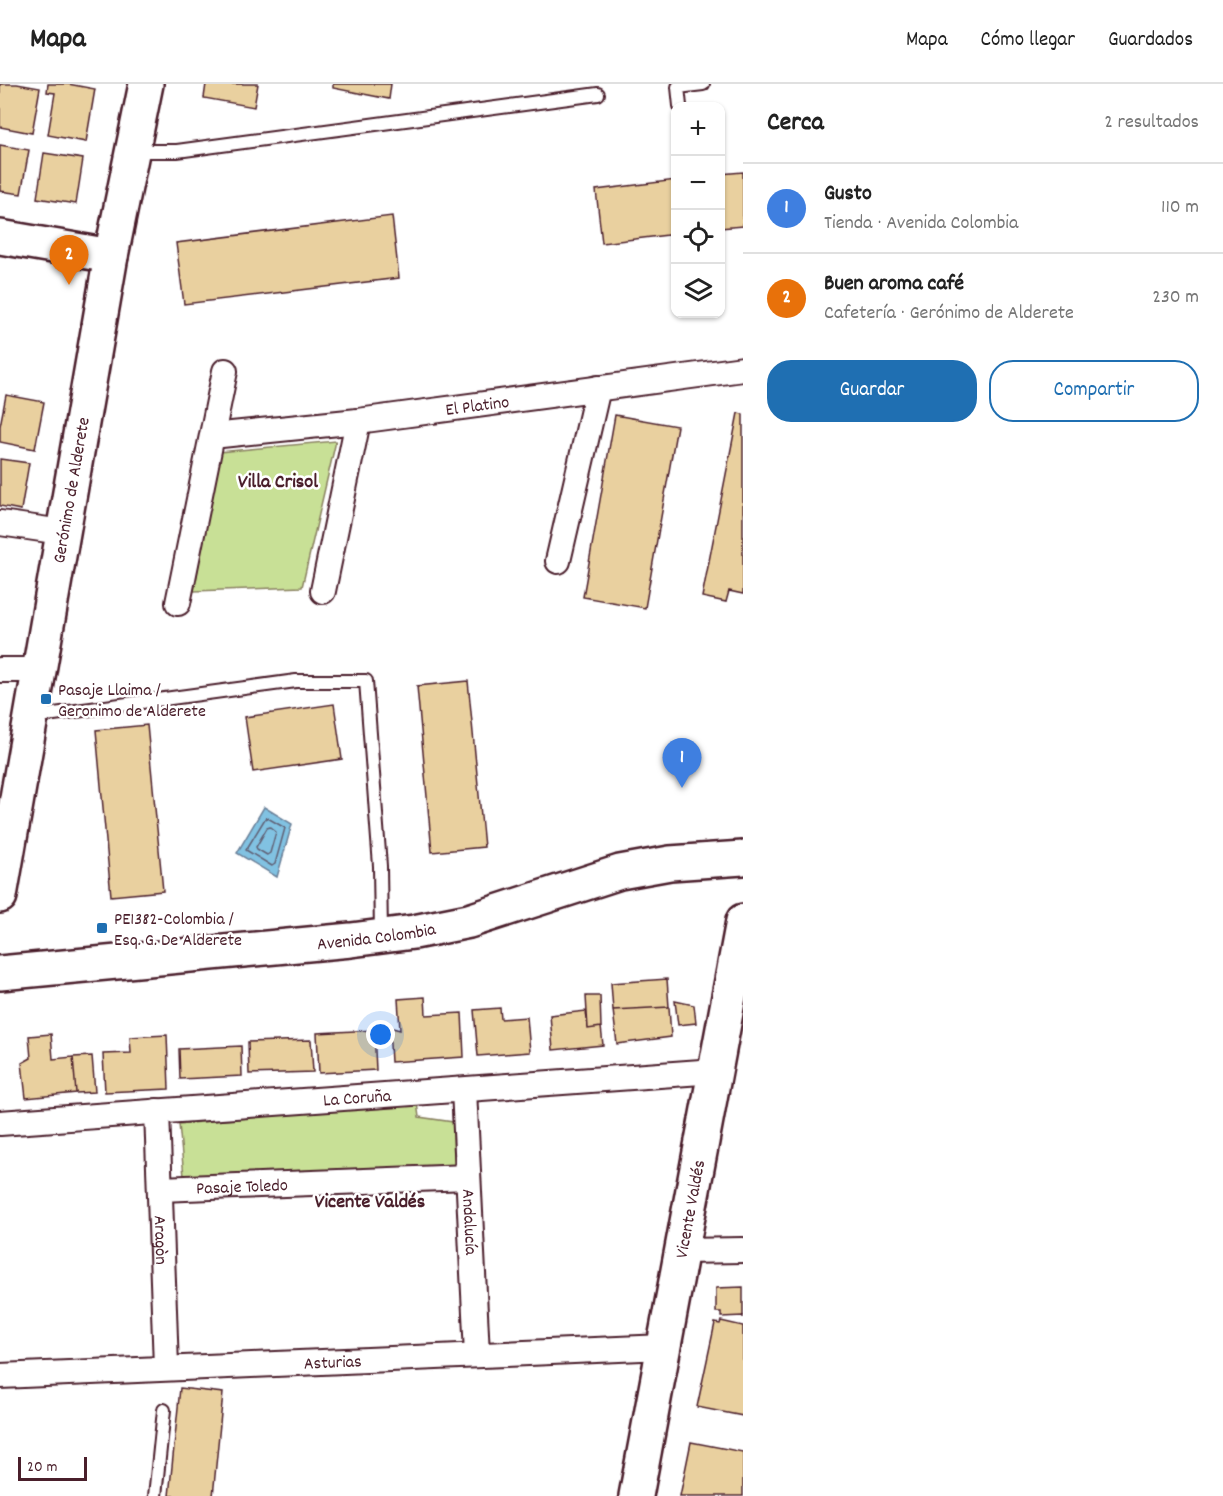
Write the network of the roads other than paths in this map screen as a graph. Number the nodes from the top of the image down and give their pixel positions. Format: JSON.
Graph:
{"nodes":[{"id":1,"x":146,"y":84,"type":"edge"},
{"id":2,"x":703,"y":84,"type":"edge"},
{"id":3,"x":598,"y":94,"type":"dead end"},
{"id":4,"x":680,"y":102,"type":"edge"},
{"id":5,"x":132,"y":151,"type":"junction"},
{"id":6,"x":0,"y":237,"type":"edge"},
{"id":7,"x":111,"y":255,"type":"junction"},
{"id":8,"x":743,"y":369,"type":"edge"},
{"id":9,"x":225,"y":370,"type":"dead end"},
{"id":10,"x":598,"y":388,"type":"junction"},
{"id":11,"x":358,"y":421,"type":"junction"},
{"id":12,"x":212,"y":436,"type":"junction"},
{"id":13,"x":0,"y":523,"type":"edge"},
{"id":14,"x":62,"y":532,"type":"junction"},
{"id":15,"x":558,"y":561,"type":"dead end"},
{"id":16,"x":323,"y":591,"type":"dead end"},
{"id":17,"x":178,"y":603,"type":"dead end"},
{"id":18,"x":0,"y":670,"type":"edge"},
{"id":19,"x":38,"y":670,"type":"junction"},
{"id":20,"x":31,"y":717,"type":"junction"},
{"id":21,"x":743,"y":858,"type":"edge"},
{"id":22,"x":0,"y":896,"type":"edge"},
{"id":23,"x":743,"y":921,"type":"edge"},
{"id":24,"x":381,"y":936,"type":"junction"},
{"id":25,"x":0,"y":973,"type":"edge"},
{"id":26,"x":715,"y":1071,"type":"junction"},
{"id":27,"x":464,"y":1090,"type":"junction"},
{"id":28,"x":157,"y":1111,"type":"junction"},
{"id":29,"x":0,"y":1123,"type":"edge"},
{"id":30,"x":468,"y":1177,"type":"junction"},
{"id":31,"x":160,"y":1189,"type":"junction"},
{"id":32,"x":743,"y":1250,"type":"edge"},
{"id":33,"x":682,"y":1251,"type":"junction"},
{"id":34,"x":664,"y":1347,"type":"junction"},
{"id":35,"x":477,"y":1354,"type":"junction"},
{"id":36,"x":166,"y":1367,"type":"junction"},
{"id":37,"x":0,"y":1376,"type":"edge"},
{"id":38,"x":164,"y":1410,"type":"dead end"},
{"id":39,"x":155,"y":1496,"type":"edge"},
{"id":40,"x":636,"y":1496,"type":"edge"}],
"edges":[{"from":1,"to":5,"type":"main road","name":"Gerónimo de Alderete"},
{"from":2,"to":4,"type":"lane"},
{"from":3,"to":5,"type":"lane"},
{"from":5,"to":7,"type":"main road","name":"Gerónimo de Alderete"},
{"from":6,"to":7,"type":"main road"},
{"from":7,"to":14,"type":"main road","name":"Gerónimo de Alderete"},
{"from":8,"to":10,"type":"street","name":"El Platino"},
{"from":9,"to":12,"type":"street"},
{"from":10,"to":11,"type":"street","name":"El Platino"},
{"from":10,"to":15,"type":"street"},
{"from":11,"to":12,"type":"street","name":"El Platino"},
{"from":11,"to":16,"type":"street"},
{"from":12,"to":17,"type":"street"},
{"from":13,"to":14,"type":"street"},
{"from":14,"to":19,"type":"main road","name":"Gerónimo de Alderete"},
{"from":18,"to":19,"type":"street"},
{"from":19,"to":20,"type":"main road","name":"Gerónimo de Alderete"},
{"from":20,"to":22,"type":"main road","name":"Gerónimo de Alderete"},
{"from":20,"to":24,"type":"lane"},
{"from":21,"to":24,"type":"main road","name":"Avenida Colombia"},
{"from":23,"to":26,"type":"main road","name":"Vicente Valdés"},
{"from":24,"to":25,"type":"main road","name":"Avenida Colombia"},
{"from":26,"to":27,"type":"street","name":"La Coruña"},
{"from":26,"to":33,"type":"main road","name":"Vicente Valdés"},
{"from":27,"to":28,"type":"street","name":"La Coruña"},
{"from":27,"to":30,"type":"street","name":"Andalucía"},
{"from":28,"to":29,"type":"street","name":"La Coruña"},
{"from":28,"to":31,"type":"street","name":"Aragòn"},
{"from":30,"to":31,"type":"street","name":"Pasaje Toledo"},
{"from":30,"to":35,"type":"street","name":"Andalucía"},
{"from":31,"to":36,"type":"street","name":"Aragòn"},
{"from":32,"to":33,"type":"street"},
{"from":33,"to":34,"type":"main road","name":"Vicente Valdés"},
{"from":34,"to":35,"type":"street","name":"Asturias"},
{"from":34,"to":40,"type":"main road","name":"Vicente Valdés"},
{"from":35,"to":36,"type":"street","name":"Asturias"},
{"from":36,"to":37,"type":"street","name":"Asturias"},
{"from":38,"to":39,"type":"lane"}]}
